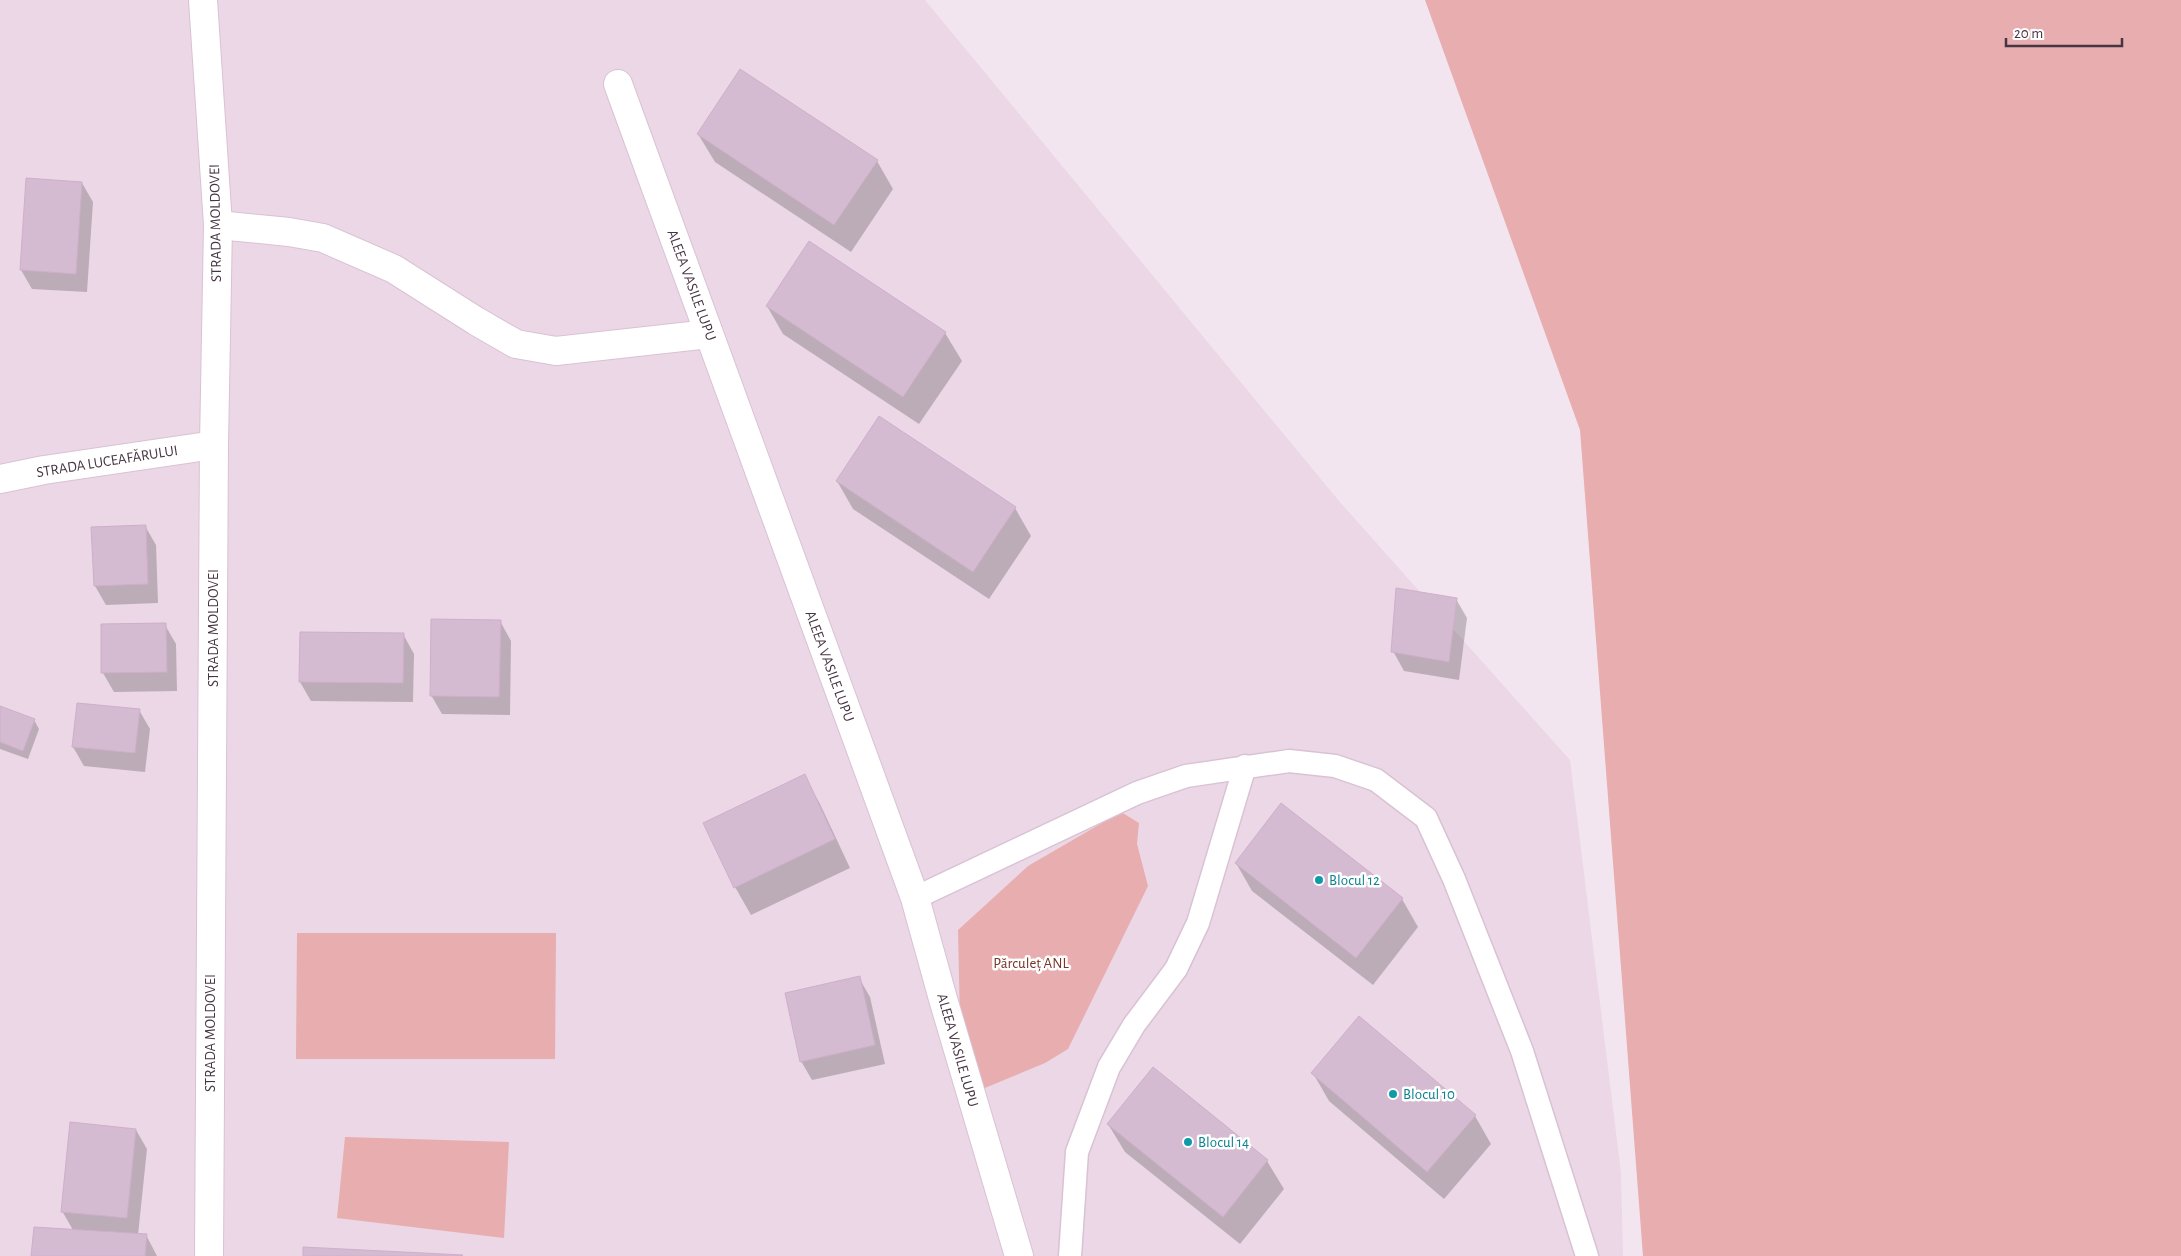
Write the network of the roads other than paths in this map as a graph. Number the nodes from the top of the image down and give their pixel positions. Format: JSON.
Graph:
{"nodes":[{"id":1,"x":203,"y":0,"type":"edge"},
{"id":2,"x":618,"y":84,"type":"dead end"},
{"id":3,"x":218,"y":225,"type":"junction"},
{"id":4,"x":709,"y":334,"type":"junction"},
{"id":5,"x":214,"y":445,"type":"junction"},
{"id":6,"x":0,"y":478,"type":"edge"},
{"id":7,"x":1244,"y":766,"type":"junction"},
{"id":8,"x":915,"y":898,"type":"junction"},
{"id":9,"x":208,"y":1256,"type":"edge"},
{"id":10,"x":1019,"y":1256,"type":"edge"},
{"id":11,"x":1070,"y":1256,"type":"edge"},
{"id":12,"x":1587,"y":1256,"type":"edge"}],
"edges":[{"from":1,"to":3,"type":"street","name":"STRADA MOLDOVEI"},
{"from":2,"to":4,"type":"street","name":"ALEEA VASILE LUPU"},
{"from":3,"to":4,"type":"street"},
{"from":3,"to":5,"type":"street","name":"STRADA MOLDOVEI"},
{"from":4,"to":8,"type":"street","name":"ALEEA VASILE LUPU"},
{"from":5,"to":6,"type":"street","name":"STRADA LUCEAFĂRULUI"},
{"from":5,"to":9,"type":"street","name":"STRADA MOLDOVEI"},
{"from":7,"to":8,"type":"lane"},
{"from":7,"to":11,"type":"lane"},
{"from":7,"to":12,"type":"lane"},
{"from":8,"to":10,"type":"street","name":"ALEEA VASILE LUPU"}]}
